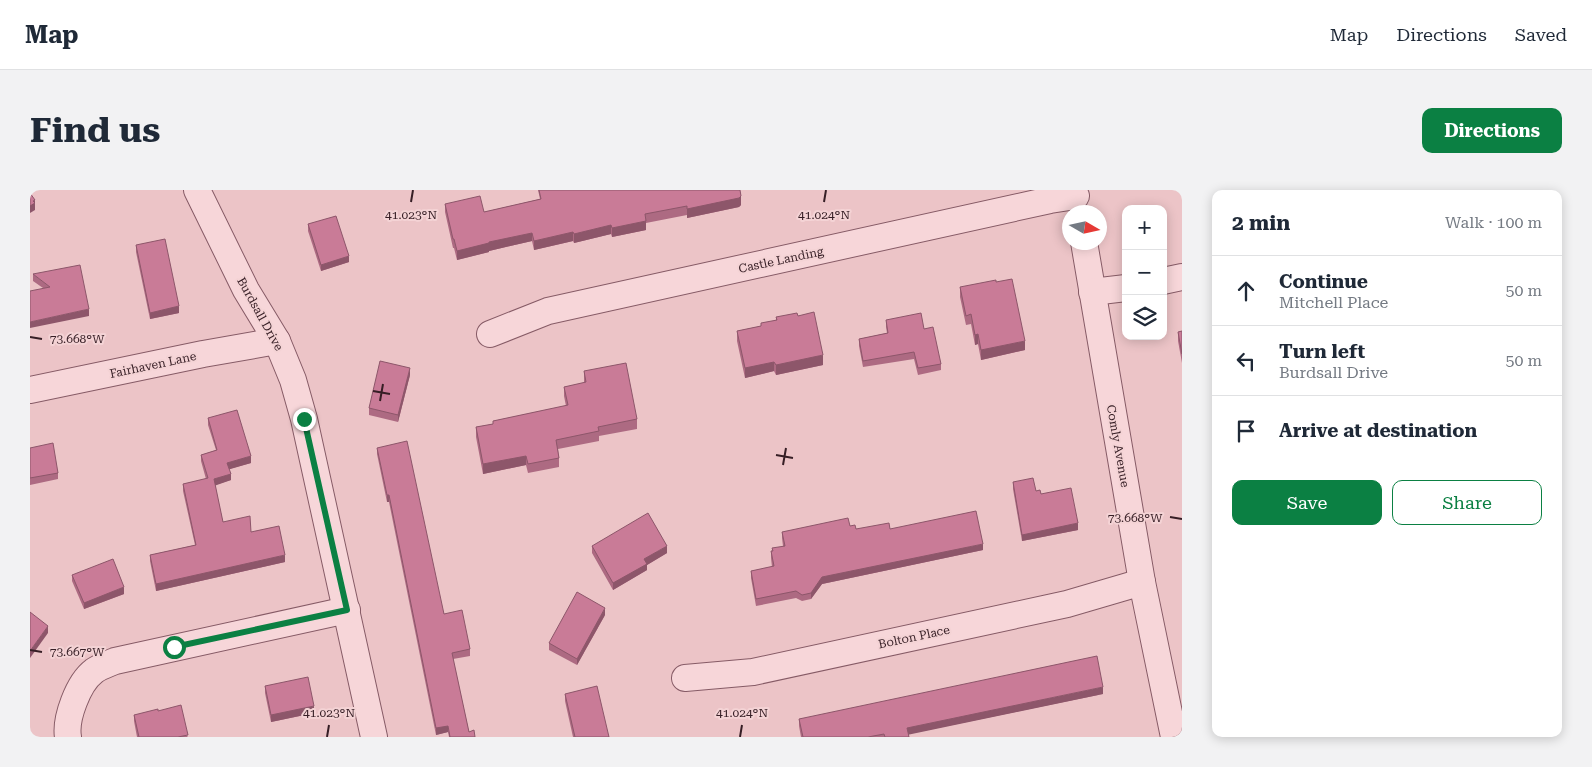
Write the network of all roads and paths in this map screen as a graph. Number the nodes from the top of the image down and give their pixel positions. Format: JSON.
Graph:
{"nodes":[{"id":1,"x":197,"y":190,"type":"edge"},
{"id":2,"x":1076,"y":200,"type":"edge"},
{"id":3,"x":1085,"y":250,"type":"edge"},
{"id":4,"x":1182,"y":277,"type":"edge"},
{"id":5,"x":1167,"y":280,"type":"edge"},
{"id":6,"x":1122,"y":288,"type":"edge"},
{"id":7,"x":1092,"y":292,"type":"junction"},
{"id":8,"x":490,"y":334,"type":"dead end"},
{"id":9,"x":277,"y":341,"type":"junction"},
{"id":10,"x":30,"y":390,"type":"edge"},
{"id":11,"x":1142,"y":582,"type":"junction"},
{"id":12,"x":347,"y":610,"type":"junction"},
{"id":13,"x":685,"y":678,"type":"dead end"},
{"id":14,"x":68,"y":737,"type":"edge"},
{"id":15,"x":374,"y":737,"type":"edge"},
{"id":16,"x":1174,"y":737,"type":"edge"}],
"edges":[{"from":1,"to":9,"type":"street","name":"Burdsall Drive"},
{"from":2,"to":8,"type":"street","name":"Castle Landing"},
{"from":3,"to":7,"type":"street","name":"Comly Avenue"},
{"from":4,"to":5,"type":"street"},
{"from":6,"to":7,"type":"street"},
{"from":7,"to":11,"type":"street","name":"Comly Avenue"},
{"from":9,"to":10,"type":"street","name":"Fairhaven Lane"},
{"from":9,"to":12,"type":"street","name":"Burdsall Drive"},
{"from":11,"to":13,"type":"street","name":"Bolton Place"},
{"from":11,"to":16,"type":"street","name":"Comly Avenue"},
{"from":12,"to":14,"type":"street"},
{"from":12,"to":15,"type":"street","name":"Burdsall Drive"}]}
